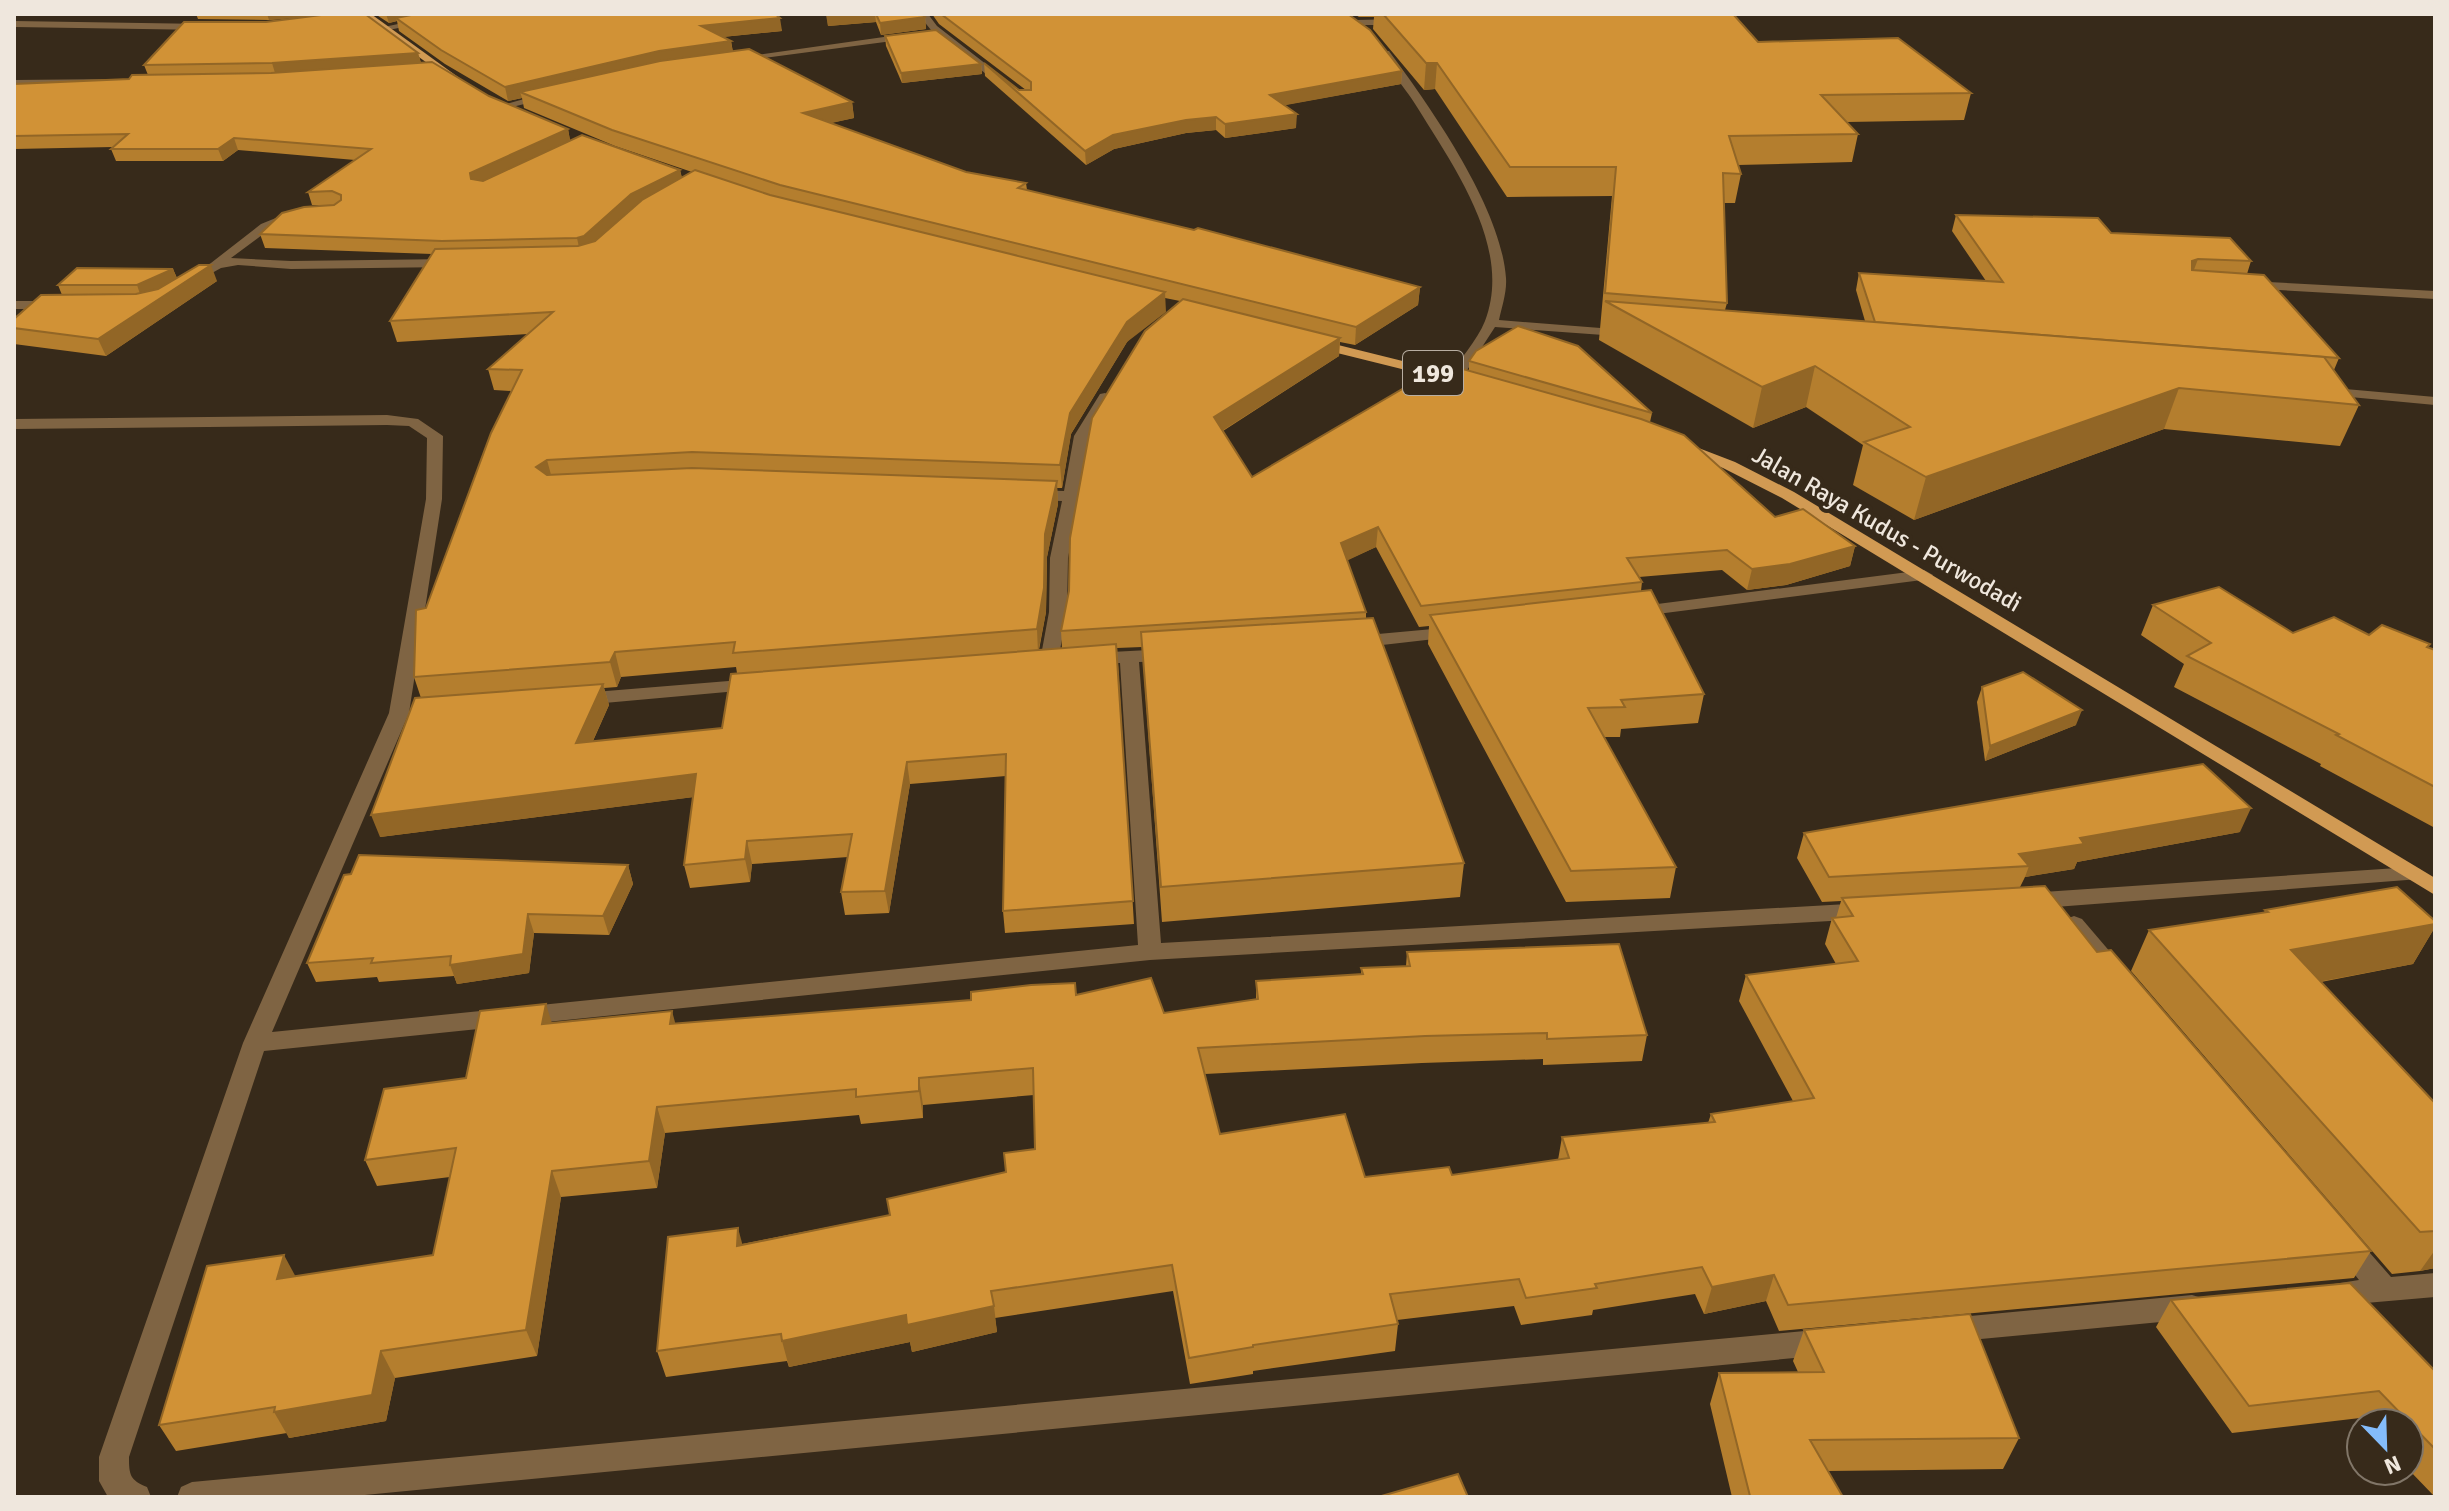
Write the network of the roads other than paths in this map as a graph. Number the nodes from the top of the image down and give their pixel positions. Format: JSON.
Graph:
{"nodes":[{"id":1,"x":461,"y":14,"type":"edge"},
{"id":2,"x":923,"y":14,"type":"edge"},
{"id":3,"x":361,"y":15,"type":"edge"},
{"id":4,"x":1344,"y":15,"type":"edge"},
{"id":5,"x":1417,"y":22,"type":"edge"},
{"id":6,"x":1356,"y":23,"type":"junction"},
{"id":7,"x":14,"y":24,"type":"edge"},
{"id":8,"x":211,"y":27,"type":"edge"},
{"id":9,"x":384,"y":28,"type":"junction"},
{"id":10,"x":940,"y":33,"type":"junction"},
{"id":11,"x":726,"y":60,"type":"edge"},
{"id":12,"x":124,"y":81,"type":"edge"},
{"id":13,"x":463,"y":82,"type":"edge"},
{"id":14,"x":14,"y":83,"type":"edge"},
{"id":15,"x":1013,"y":90,"type":"edge"},
{"id":16,"x":563,"y":92,"type":"edge"},
{"id":17,"x":486,"y":96,"type":"edge"},
{"id":18,"x":504,"y":106,"type":"junction"},
{"id":19,"x":531,"y":117,"type":"edge"},
{"id":20,"x":318,"y":210,"type":"edge"},
{"id":21,"x":216,"y":263,"type":"junction"},
{"id":22,"x":471,"y":263,"type":"edge"},
{"id":23,"x":183,"y":284,"type":"edge"},
{"id":24,"x":2238,"y":285,"type":"edge"},
{"id":25,"x":2435,"y":295,"type":"edge"},
{"id":26,"x":14,"y":305,"type":"edge"},
{"id":27,"x":75,"y":305,"type":"edge"},
{"id":28,"x":1491,"y":323,"type":"junction"},
{"id":29,"x":1636,"y":335,"type":"edge"},
{"id":30,"x":1302,"y":340,"type":"edge"},
{"id":31,"x":1455,"y":378,"type":"junction"},
{"id":32,"x":1480,"y":384,"type":"edge"},
{"id":33,"x":1113,"y":385,"type":"edge"},
{"id":34,"x":2306,"y":389,"type":"edge"},
{"id":35,"x":2435,"y":401,"type":"edge"},
{"id":36,"x":14,"y":424,"type":"edge"},
{"id":37,"x":1673,"y":443,"type":"edge"},
{"id":38,"x":1012,"y":494,"type":"edge"},
{"id":39,"x":1070,"y":496,"type":"junction"},
{"id":40,"x":1924,"y":575,"type":"junction"},
{"id":41,"x":1616,"y":614,"type":"edge"},
{"id":42,"x":1479,"y":629,"type":"edge"},
{"id":43,"x":1341,"y":644,"type":"edge"},
{"id":44,"x":1186,"y":654,"type":"edge"},
{"id":45,"x":1129,"y":657,"type":"junction"},
{"id":46,"x":779,"y":683,"type":"edge"},
{"id":47,"x":557,"y":700,"type":"edge"},
{"id":48,"x":2412,"y":874,"type":"junction"},
{"id":49,"x":2435,"y":888,"type":"edge"},
{"id":50,"x":2053,"y":900,"type":"junction"},
{"id":51,"x":2005,"y":903,"type":"edge"},
{"id":52,"x":1894,"y":909,"type":"edge"},
{"id":53,"x":1150,"y":952,"type":"junction"},
{"id":54,"x":2136,"y":997,"type":"edge"},
{"id":55,"x":255,"y":1043,"type":"junction"},
{"id":56,"x":2332,"y":1228,"type":"edge"},
{"id":57,"x":2435,"y":1285,"type":"edge"},
{"id":58,"x":2384,"y":1289,"type":"junction"},
{"id":59,"x":2304,"y":1297,"type":"edge"},
{"id":60,"x":2225,"y":1304,"type":"edge"},
{"id":61,"x":1923,"y":1333,"type":"edge"},
{"id":62,"x":1859,"y":1339,"type":"edge"},
{"id":63,"x":136,"y":1497,"type":"edge"},
{"id":64,"x":192,"y":1497,"type":"edge"}],
"edges":[{"from":1,"to":9,"type":"street"},
{"from":2,"to":10,"type":"street"},
{"from":3,"to":9,"type":"main road"},
{"from":4,"to":6,"type":"street"},
{"from":5,"to":6,"type":"street"},
{"from":6,"to":28,"type":"street"},
{"from":7,"to":8,"type":"street"},
{"from":9,"to":13,"type":"main road"},
{"from":10,"to":11,"type":"street"},
{"from":10,"to":15,"type":"street"},
{"from":12,"to":14,"type":"street"},
{"from":16,"to":18,"type":"street"},
{"from":17,"to":18,"type":"main road"},
{"from":18,"to":19,"type":"main road"},
{"from":20,"to":21,"type":"street"},
{"from":21,"to":22,"type":"street"},
{"from":21,"to":23,"type":"street"},
{"from":24,"to":25,"type":"street"},
{"from":26,"to":27,"type":"street"},
{"from":28,"to":29,"type":"street"},
{"from":28,"to":31,"type":"street"},
{"from":30,"to":31,"type":"main road","number":"199"},
{"from":31,"to":32,"type":"main road","number":"199"},
{"from":33,"to":39,"type":"street"},
{"from":34,"to":35,"type":"street"},
{"from":36,"to":55,"type":"street"},
{"from":37,"to":40,"type":"main road","name":"Jalan Raya Kudus - Purwodadi"},
{"from":38,"to":39,"type":"street"},
{"from":39,"to":45,"type":"street"},
{"from":40,"to":41,"type":"street"},
{"from":40,"to":48,"type":"main road","name":"Jalan Raya Kudus - Purwodadi"},
{"from":42,"to":43,"type":"street"},
{"from":44,"to":45,"type":"street"},
{"from":45,"to":53,"type":"street"},
{"from":46,"to":47,"type":"street"},
{"from":48,"to":49,"type":"main road","name":"Jalan Raya Kudus - Purwodadi"},
{"from":48,"to":50,"type":"street"},
{"from":50,"to":51,"type":"street"},
{"from":50,"to":54,"type":"street"},
{"from":52,"to":53,"type":"street"},
{"from":53,"to":55,"type":"street"},
{"from":55,"to":63,"type":"street"},
{"from":56,"to":58,"type":"street"},
{"from":57,"to":58,"type":"street"},
{"from":58,"to":59,"type":"street"},
{"from":60,"to":61,"type":"street"},
{"from":62,"to":64,"type":"street"}]}
